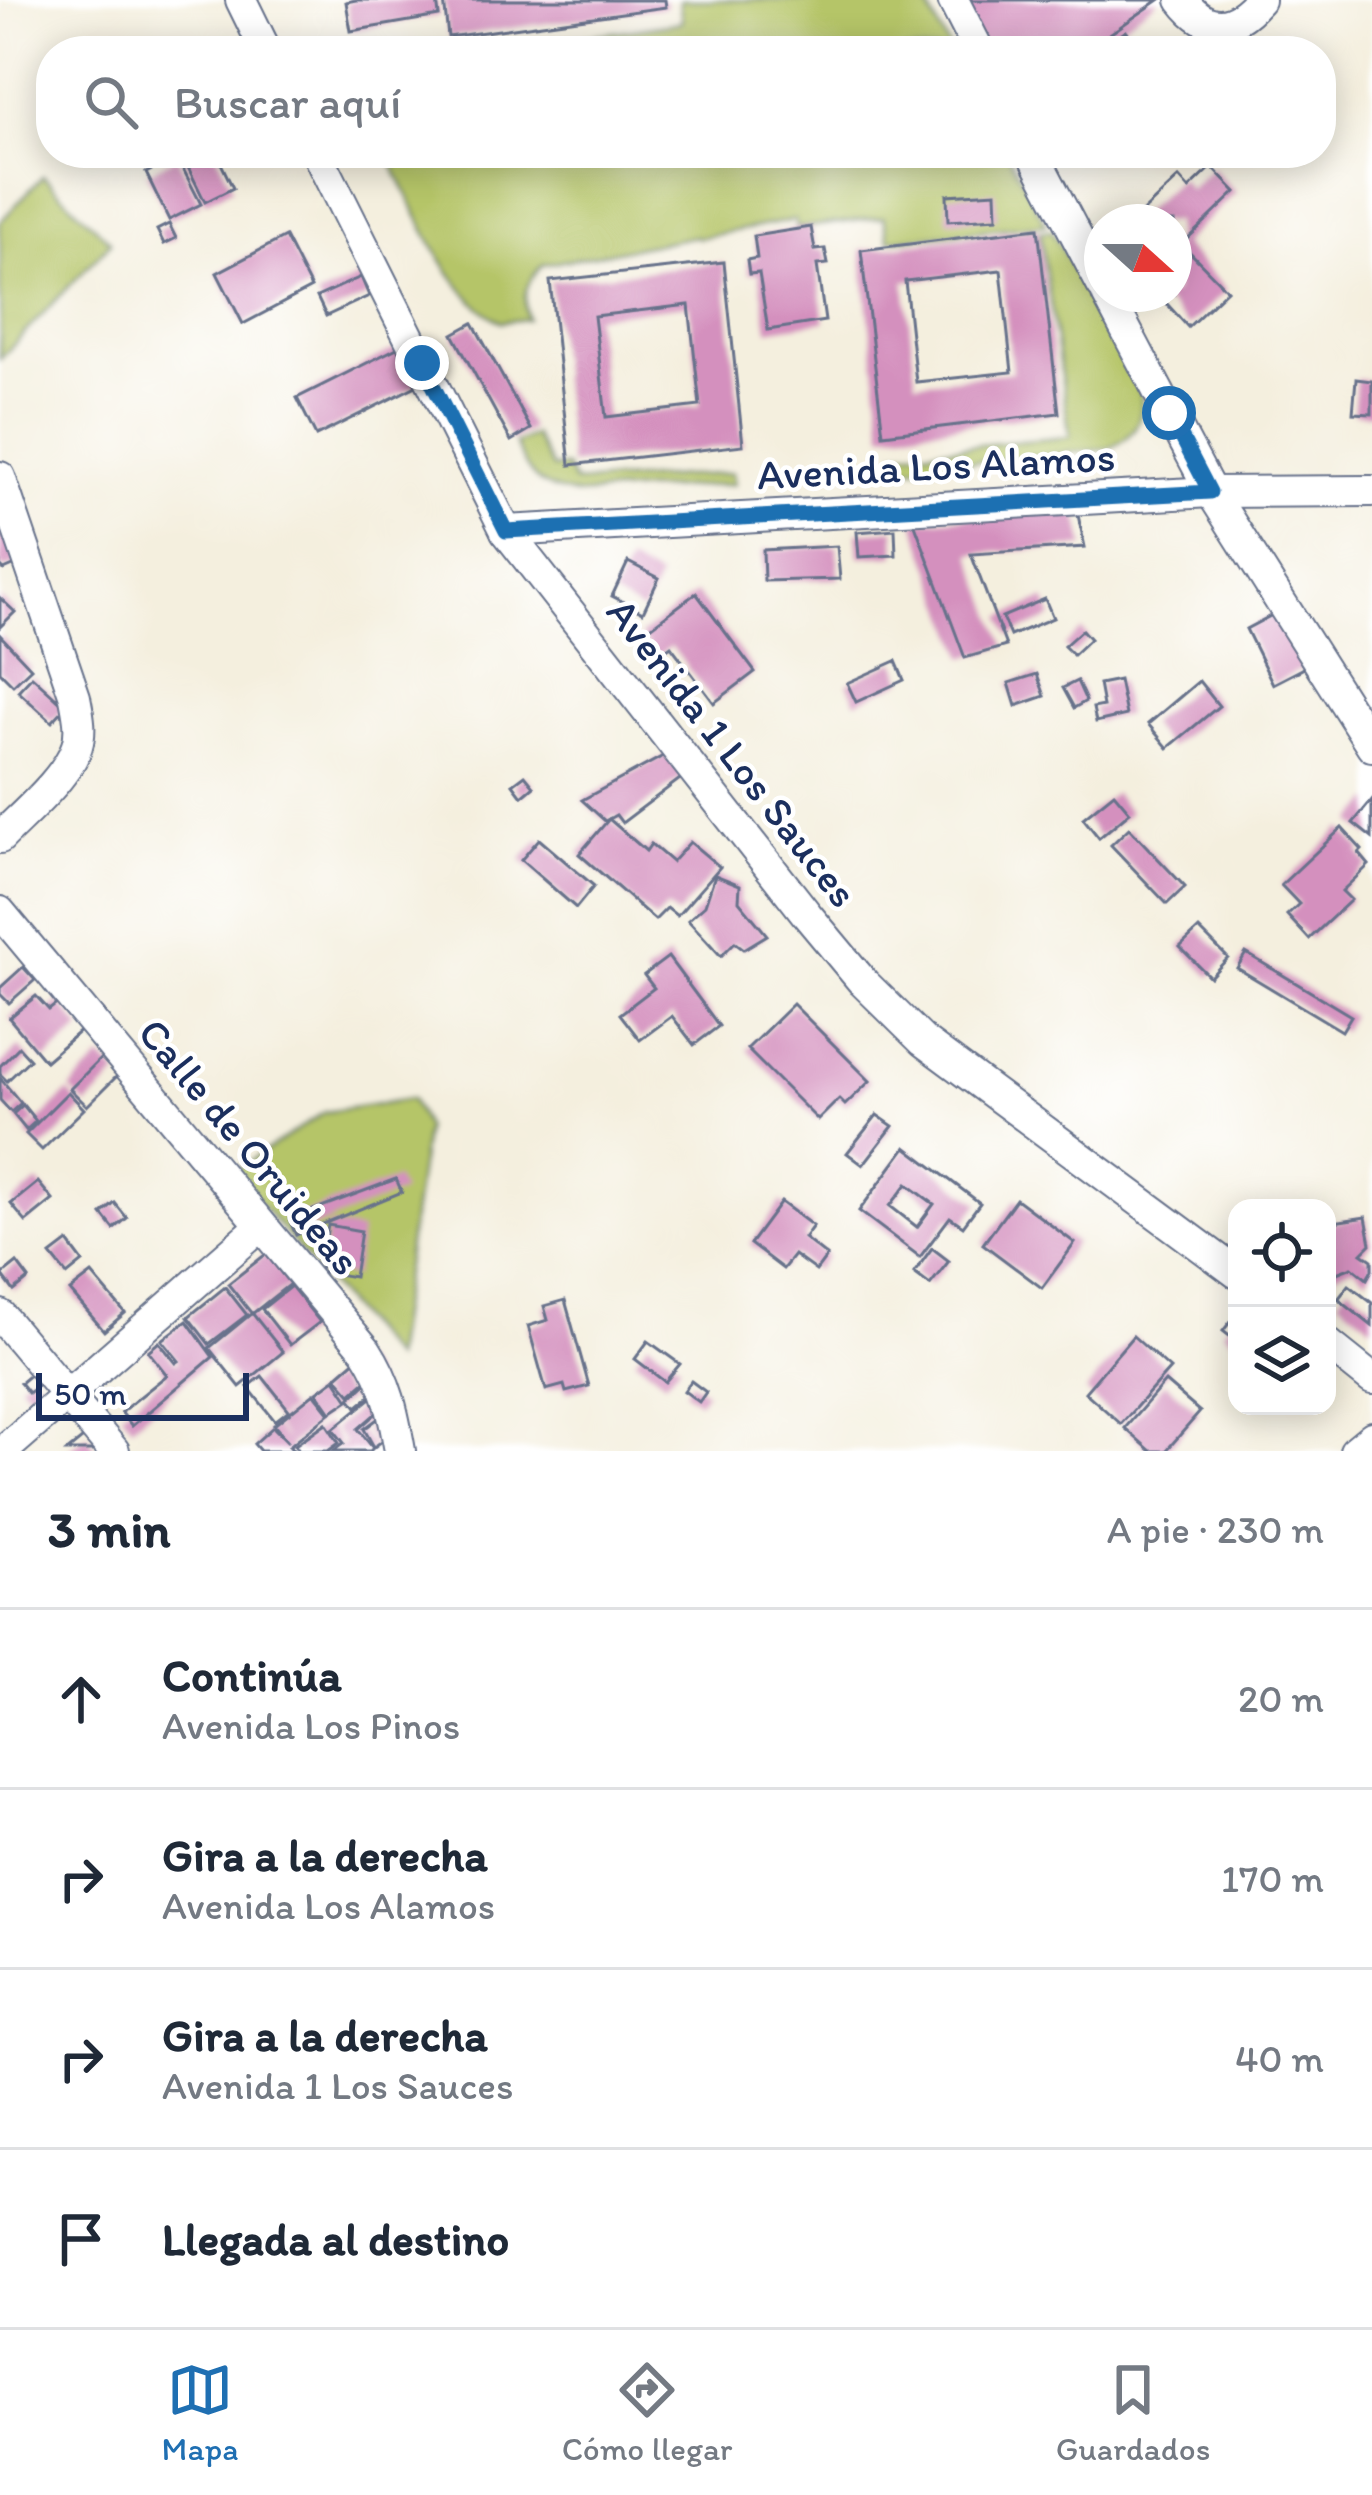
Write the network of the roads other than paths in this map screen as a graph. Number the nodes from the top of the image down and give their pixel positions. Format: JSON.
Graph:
{"nodes":[{"id":1,"x":953,"y":0,"type":"edge"},
{"id":2,"x":1182,"y":0,"type":"edge"},
{"id":3,"x":1259,"y":0,"type":"edge"},
{"id":4,"x":251,"y":2,"type":"edge"},
{"id":5,"x":261,"y":36,"type":"edge"},
{"id":6,"x":972,"y":36,"type":"edge"},
{"id":7,"x":324,"y":168,"type":"edge"},
{"id":8,"x":1041,"y":168,"type":"edge"},
{"id":9,"x":1084,"y":251,"type":"edge"},
{"id":10,"x":1116,"y":312,"type":"edge"},
{"id":11,"x":0,"y":477,"type":"edge"},
{"id":12,"x":1372,"y":491,"type":"edge"},
{"id":13,"x":1210,"y":492,"type":"junction"},
{"id":14,"x":506,"y":531,"type":"junction"},
{"id":15,"x":1372,"y":746,"type":"edge"},
{"id":16,"x":0,"y":838,"type":"edge"},
{"id":17,"x":0,"y":912,"type":"edge"},
{"id":18,"x":261,"y":1226,"type":"junction"},
{"id":19,"x":1228,"y":1267,"type":"edge"},
{"id":20,"x":0,"y":1315,"type":"edge"},
{"id":21,"x":1336,"y":1350,"type":"edge"},
{"id":22,"x":1372,"y":1379,"type":"edge"},
{"id":23,"x":66,"y":1395,"type":"junction"},
{"id":24,"x":1372,"y":1437,"type":"edge"},
{"id":25,"x":3,"y":1451,"type":"edge"},
{"id":26,"x":114,"y":1451,"type":"edge"},
{"id":27,"x":400,"y":1451,"type":"edge"},
{"id":28,"x":1354,"y":1451,"type":"edge"}],
"edges":[{"from":1,"to":6,"type":"street"},
{"from":2,"to":3,"type":"street"},
{"from":4,"to":5,"type":"street"},
{"from":7,"to":14,"type":"street","name":"Avenida 1 Los Sauces"},
{"from":8,"to":9,"type":"street"},
{"from":10,"to":13,"type":"street"},
{"from":11,"to":16,"type":"street"},
{"from":12,"to":13,"type":"street","name":"Avenida Los Alamos"},
{"from":13,"to":14,"type":"street","name":"Avenida Los Alamos"},
{"from":13,"to":15,"type":"street"},
{"from":14,"to":19,"type":"street","name":"Avenida 1 Los Sauces"},
{"from":17,"to":18,"type":"street","name":"Calle de Oruideas"},
{"from":18,"to":23,"type":"street"},
{"from":18,"to":27,"type":"street","name":"Calle de Oruideas"},
{"from":20,"to":23,"type":"street"},
{"from":21,"to":22,"type":"street"},
{"from":23,"to":25,"type":"street"},
{"from":23,"to":26,"type":"street"},
{"from":24,"to":28,"type":"street"}]}
